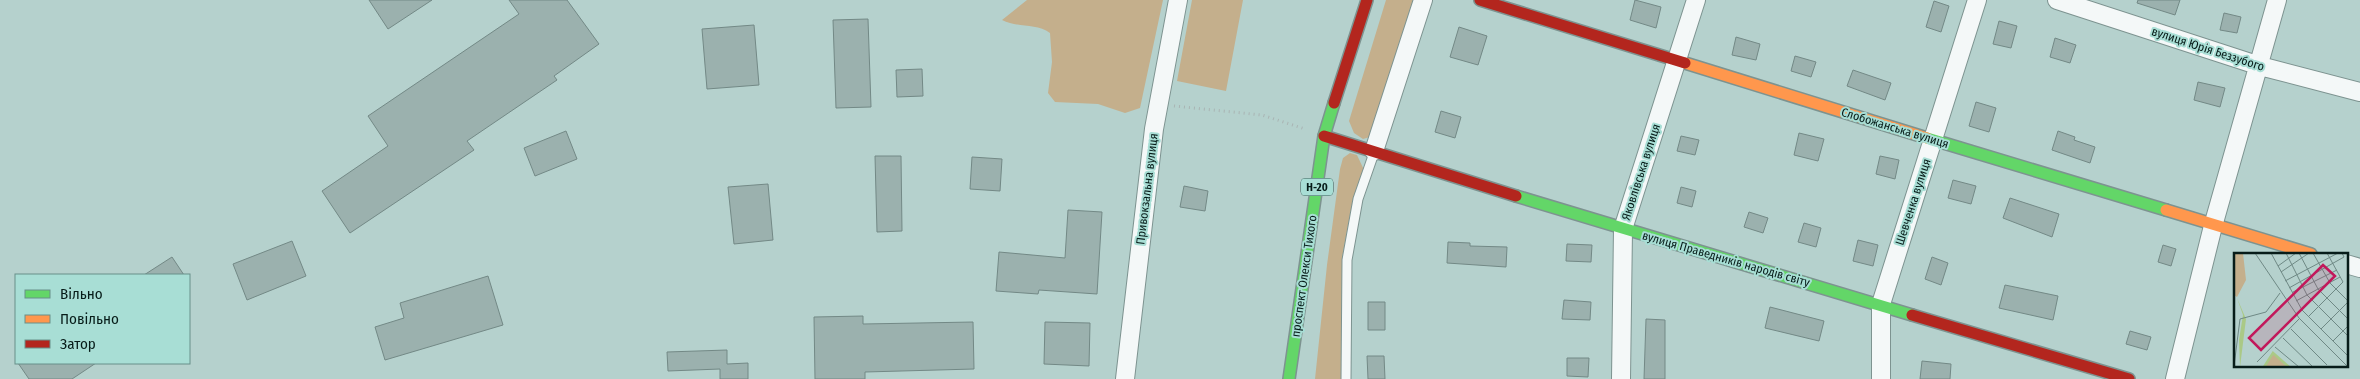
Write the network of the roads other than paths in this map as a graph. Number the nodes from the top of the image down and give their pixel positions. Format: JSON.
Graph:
{"nodes":[{"id":1,"x":1178,"y":0,"type":"edge"},
{"id":2,"x":1366,"y":0,"type":"edge"},
{"id":3,"x":1423,"y":0,"type":"edge"},
{"id":4,"x":1480,"y":0,"type":"edge"},
{"id":5,"x":1696,"y":0,"type":"edge"},
{"id":6,"x":1978,"y":0,"type":"edge"},
{"id":7,"x":2057,"y":0,"type":"edge"},
{"id":8,"x":2277,"y":0,"type":"edge"},
{"id":9,"x":1678,"y":60,"type":"junction"},
{"id":10,"x":2260,"y":66,"type":"junction"},
{"id":11,"x":2360,"y":92,"type":"edge"},
{"id":12,"x":1324,"y":136,"type":"junction"},
{"id":13,"x":1933,"y":140,"type":"junction"},
{"id":14,"x":1374,"y":151,"type":"junction"},
{"id":15,"x":2213,"y":226,"type":"junction"},
{"id":16,"x":1623,"y":229,"type":"junction"},
{"id":17,"x":2308,"y":253,"type":"edge"},
{"id":18,"x":1881,"y":304,"type":"junction"},
{"id":19,"x":1125,"y":379,"type":"edge"},
{"id":20,"x":1289,"y":379,"type":"edge"},
{"id":21,"x":1346,"y":379,"type":"edge"},
{"id":22,"x":1621,"y":379,"type":"edge"},
{"id":23,"x":1881,"y":379,"type":"edge"},
{"id":24,"x":2130,"y":379,"type":"edge"},
{"id":25,"x":2176,"y":379,"type":"edge"}],
"edges":[{"from":1,"to":19,"type":"street","name":"Привокзальна вулиця"},
{"from":2,"to":12,"type":"street","name":"проспект Олекси Тихого","number":"Н-20"},
{"from":3,"to":14,"type":"street"},
{"from":4,"to":9,"type":"street","name":"Слобожанська вулиця"},
{"from":5,"to":9,"type":"street","name":"Яковлівська вулиця"},
{"from":6,"to":13,"type":"street","name":"Шевченка вулиця"},
{"from":7,"to":10,"type":"street","name":"вулиця Юрія Беззубого"},
{"from":8,"to":10,"type":"street"},
{"from":9,"to":13,"type":"street","name":"Слобожанська вулиця"},
{"from":9,"to":16,"type":"street","name":"Яковлівська вулиця"},
{"from":10,"to":11,"type":"street","name":"вулиця Юрія Беззубого"},
{"from":10,"to":15,"type":"street"},
{"from":12,"to":14,"type":"street","name":"вулиця Праведників народів світу"},
{"from":12,"to":20,"type":"street","name":"проспект Олекси Тихого","number":"Н-20"},
{"from":13,"to":15,"type":"street","name":"Слобожанська вулиця"},
{"from":13,"to":18,"type":"street","name":"Шевченка вулиця"},
{"from":14,"to":16,"type":"street","name":"вулиця Праведників народів світу"},
{"from":14,"to":21,"type":"lane"},
{"from":15,"to":17,"type":"street","name":"Слобожанська вулиця"},
{"from":15,"to":25,"type":"street"},
{"from":16,"to":18,"type":"street","name":"вулиця Праведників народів світу"},
{"from":16,"to":22,"type":"street","name":"Яковлівська вулиця"},
{"from":18,"to":23,"type":"street","name":"Шевченка вулиця"},
{"from":18,"to":24,"type":"street","name":"вулиця Праведників народів світу"}]}
